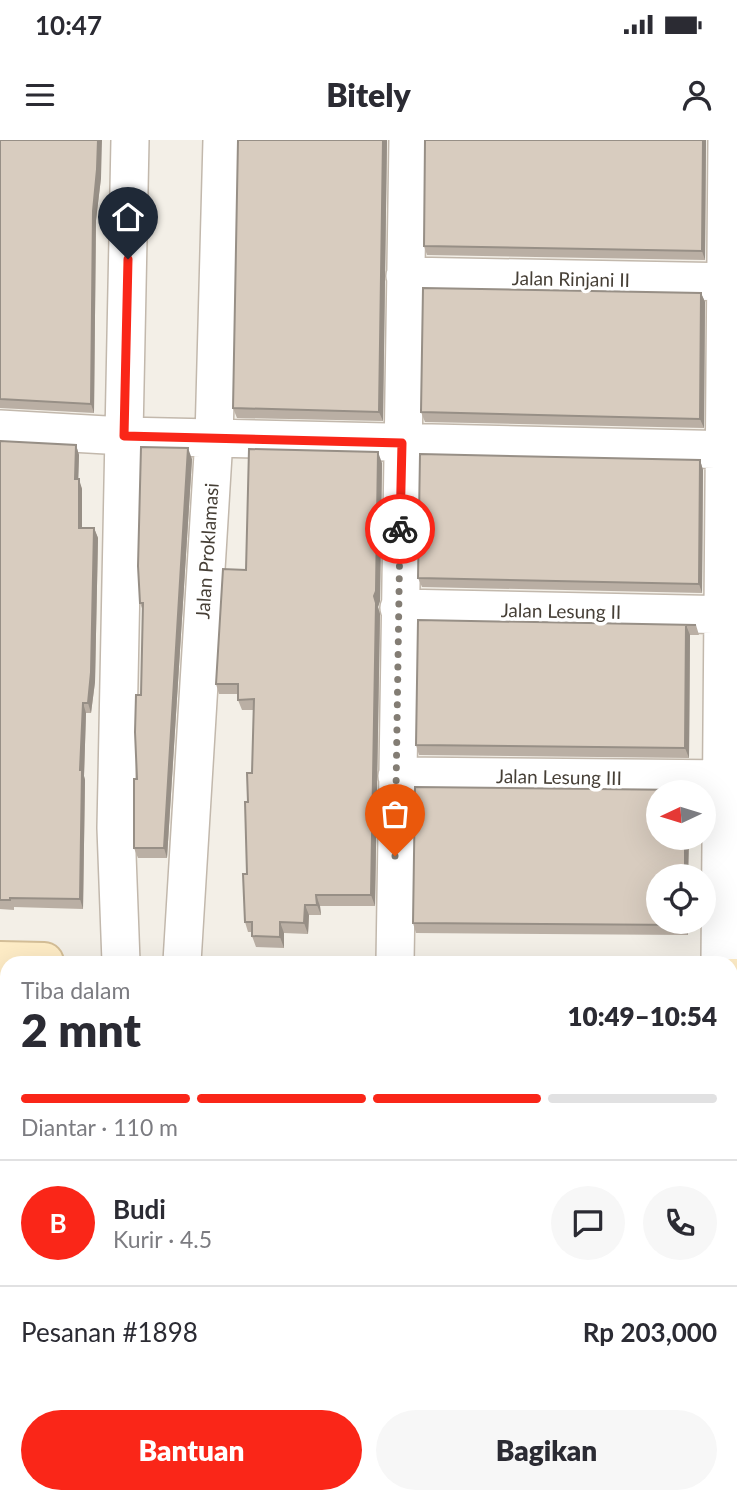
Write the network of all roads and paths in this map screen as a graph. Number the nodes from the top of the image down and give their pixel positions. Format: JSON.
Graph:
{"nodes":[{"id":1,"x":130,"y":140,"type":"edge"},
{"id":2,"x":222,"y":140,"type":"edge"},
{"id":3,"x":408,"y":140,"type":"edge"},
{"id":4,"x":727,"y":140,"type":"edge"},
{"id":5,"x":405,"y":276,"type":"junction"},
{"id":6,"x":731,"y":282,"type":"edge"},
{"id":7,"x":0,"y":429,"type":"edge"},
{"id":8,"x":124,"y":436,"type":"junction"},
{"id":9,"x":214,"y":438,"type":"junction"},
{"id":10,"x":402,"y":443,"type":"junction"},
{"id":11,"x":731,"y":450,"type":"edge"},
{"id":12,"x":399,"y":608,"type":"junction"},
{"id":13,"x":730,"y":614,"type":"edge"},
{"id":14,"x":397,"y":776,"type":"junction"},
{"id":15,"x":729,"y":779,"type":"edge"},
{"id":16,"x":121,"y":956,"type":"edge"},
{"id":17,"x":182,"y":956,"type":"edge"},
{"id":18,"x":394,"y":956,"type":"edge"},
{"id":19,"x":720,"y":956,"type":"edge"}],
"edges":[{"from":1,"to":8,"type":"street"},
{"from":2,"to":9,"type":"street","name":"Jalan Proklamasi"},
{"from":3,"to":5,"type":"street"},
{"from":4,"to":6,"type":"street"},
{"from":5,"to":6,"type":"street","name":"Jalan Rinjani II"},
{"from":5,"to":10,"type":"street"},
{"from":6,"to":11,"type":"street"},
{"from":7,"to":8,"type":"street"},
{"from":8,"to":9,"type":"street"},
{"from":8,"to":16,"type":"street"},
{"from":9,"to":10,"type":"street"},
{"from":9,"to":17,"type":"street","name":"Jalan Proklamasi"},
{"from":10,"to":11,"type":"street"},
{"from":10,"to":12,"type":"street"},
{"from":11,"to":13,"type":"street"},
{"from":12,"to":13,"type":"street","name":"Jalan Lesung II"},
{"from":12,"to":14,"type":"street"},
{"from":13,"to":15,"type":"street"},
{"from":14,"to":15,"type":"street","name":"Jalan Lesung III"},
{"from":14,"to":18,"type":"street"},
{"from":15,"to":19,"type":"street"}]}
